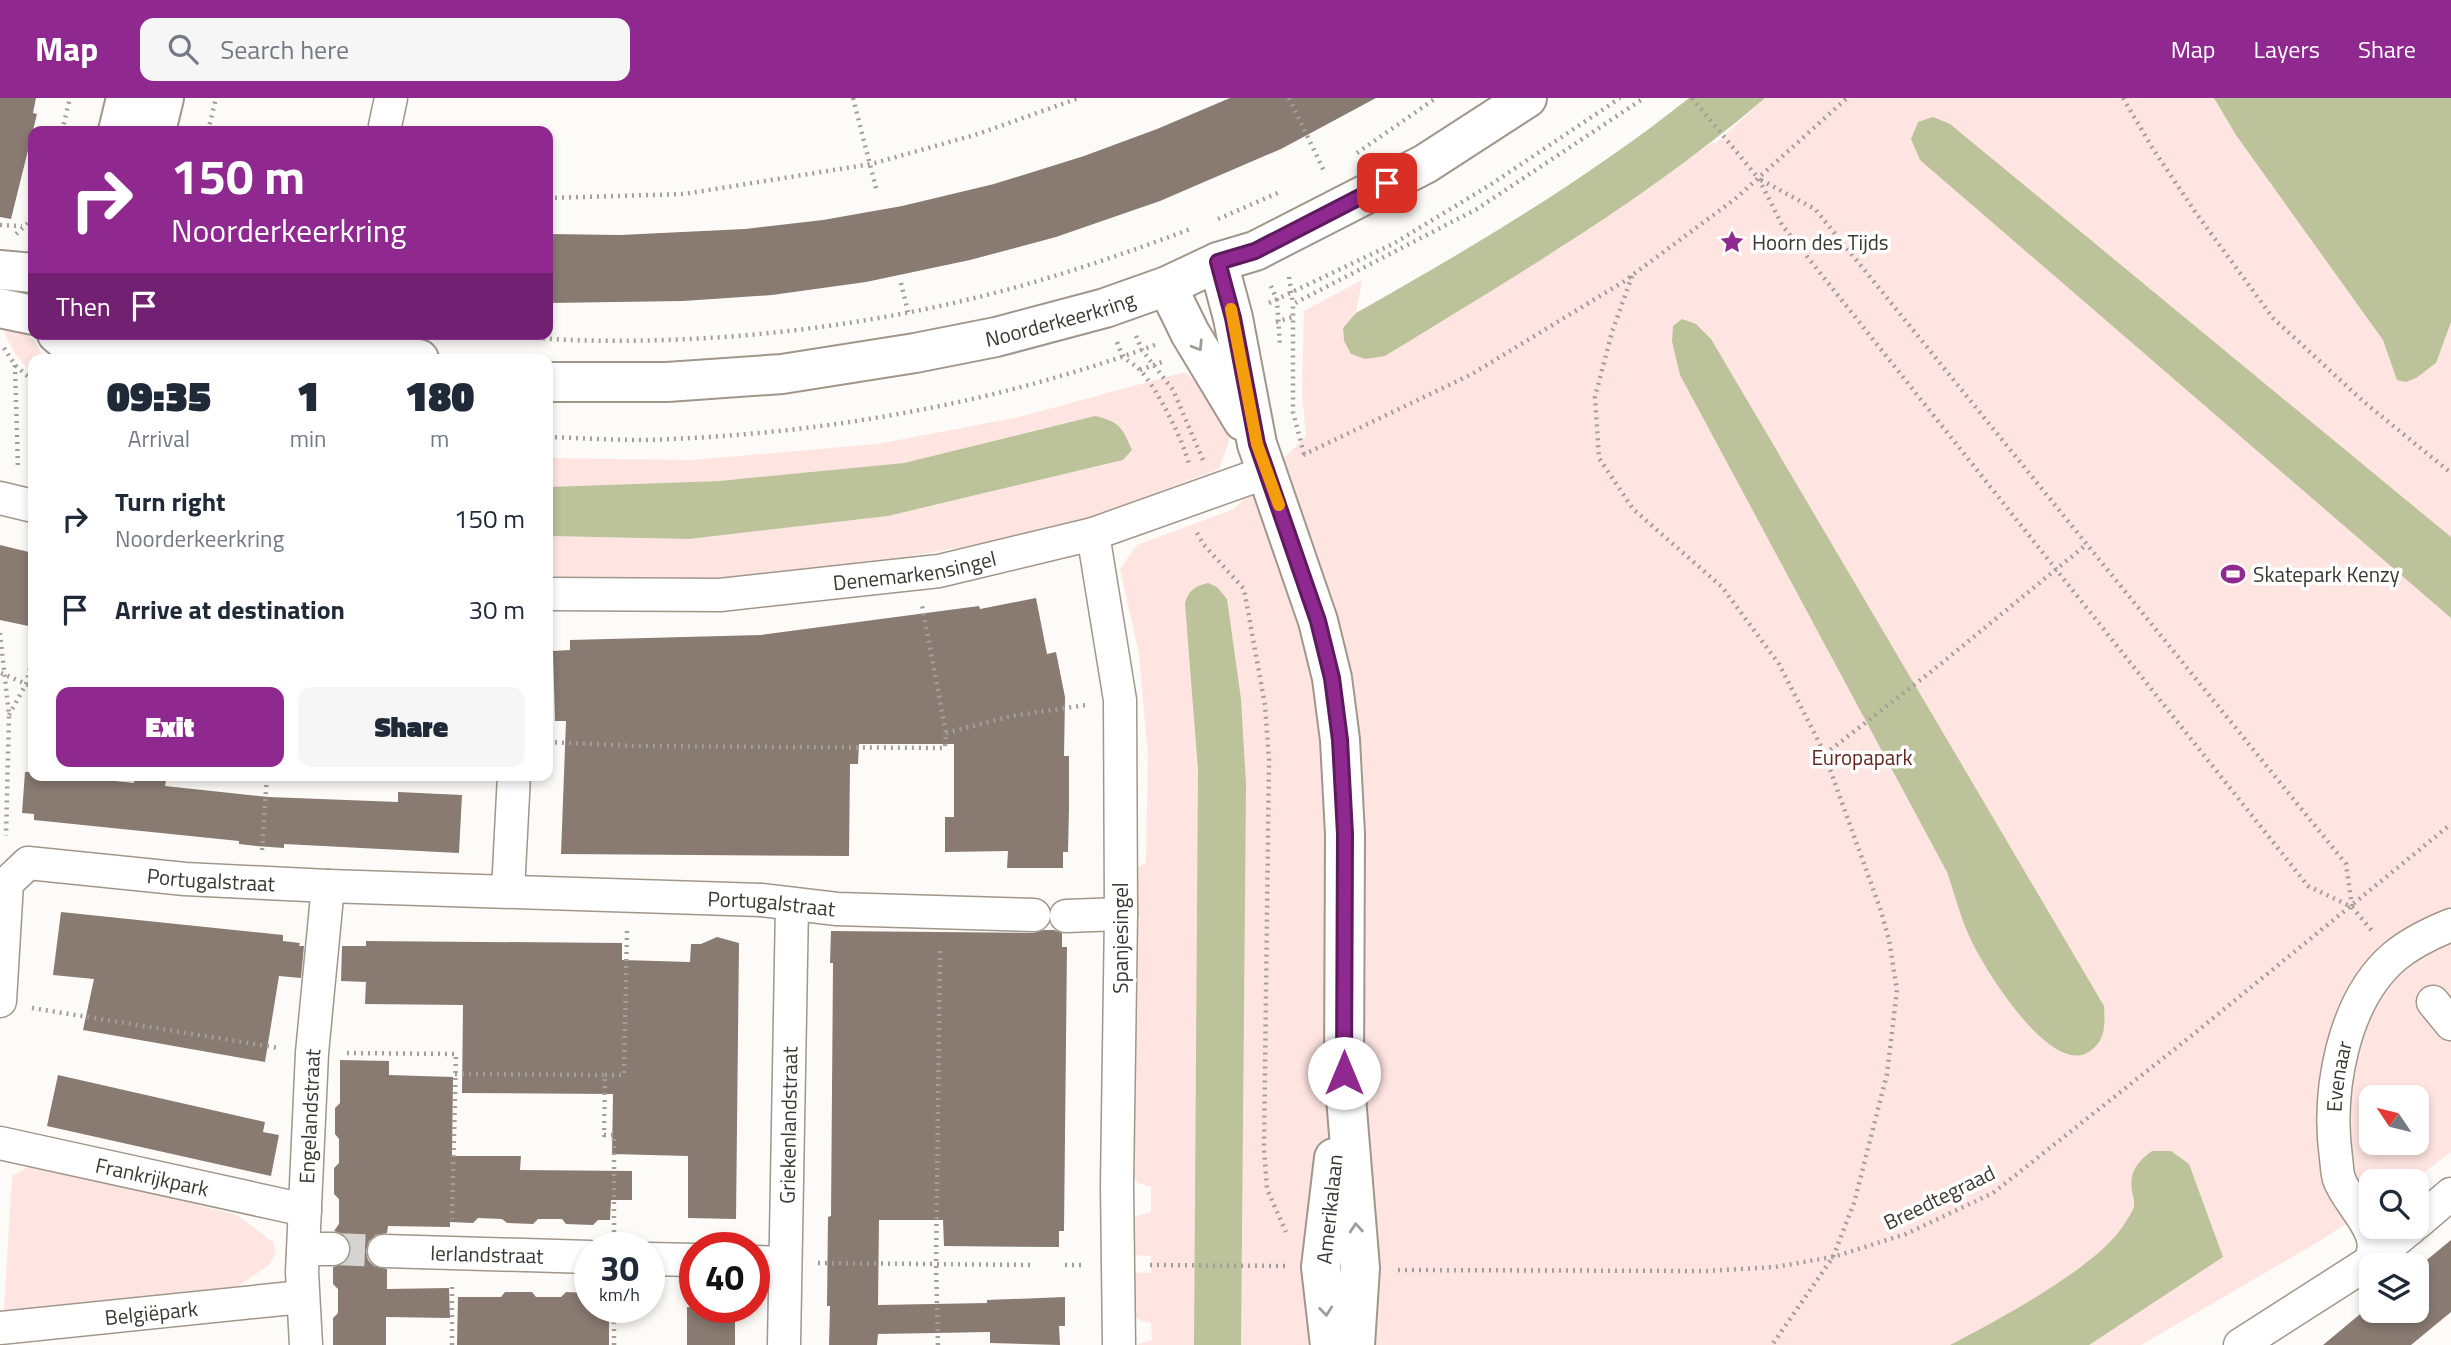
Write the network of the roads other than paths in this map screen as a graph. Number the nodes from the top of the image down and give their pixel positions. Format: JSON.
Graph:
{"nodes":[{"id":1,"x":126,"y":98,"type":"edge"},
{"id":2,"x":164,"y":98,"type":"edge"},
{"id":3,"x":1527,"y":98,"type":"edge"},
{"id":4,"x":119,"y":126,"type":"edge"},
{"id":5,"x":157,"y":126,"type":"edge"},
{"id":6,"x":1218,"y":262,"type":"junction"},
{"id":7,"x":0,"y":270,"type":"edge"},
{"id":8,"x":28,"y":273,"type":"edge"},
{"id":9,"x":1167,"y":286,"type":"junction"},
{"id":10,"x":0,"y":308,"type":"edge"},
{"id":11,"x":28,"y":314,"type":"edge"},
{"id":12,"x":119,"y":340,"type":"edge"},
{"id":13,"x":149,"y":340,"type":"edge"},
{"id":14,"x":292,"y":340,"type":"edge"},
{"id":15,"x":70,"y":347,"type":"edge"},
{"id":16,"x":224,"y":354,"type":"edge"},
{"id":17,"x":384,"y":354,"type":"edge"},
{"id":18,"x":553,"y":382,"type":"edge"},
{"id":19,"x":1262,"y":458,"type":"junction"},
{"id":20,"x":1093,"y":534,"type":"junction"},
{"id":21,"x":553,"y":594,"type":"edge"},
{"id":22,"x":514,"y":781,"type":"edge"},
{"id":23,"x":328,"y":886,"type":"junction"},
{"id":24,"x":508,"y":891,"type":"junction"},
{"id":25,"x":792,"y":905,"type":"junction"},
{"id":26,"x":1121,"y":914,"type":"junction"},
{"id":27,"x":1034,"y":915,"type":"dead end"},
{"id":28,"x":1066,"y":916,"type":"dead end"},
{"id":29,"x":2451,"y":925,"type":"edge"},
{"id":30,"x":14,"y":1004,"type":"edge"},
{"id":31,"x":1344,"y":1073,"type":"junction"},
{"id":32,"x":0,"y":1143,"type":"edge"},
{"id":33,"x":2451,"y":1194,"type":"edge"},
{"id":34,"x":305,"y":1210,"type":"junction"},
{"id":35,"x":2429,"y":1213,"type":"edge"},
{"id":36,"x":2397,"y":1239,"type":"edge"},
{"id":37,"x":384,"y":1251,"type":"tunnel mouth"},
{"id":38,"x":2374,"y":1253,"type":"edge"},
{"id":39,"x":2380,"y":1253,"type":"edge"},
{"id":40,"x":574,"y":1257,"type":"edge"},
{"id":41,"x":770,"y":1263,"type":"edge"},
{"id":42,"x":785,"y":1263,"type":"junction"},
{"id":43,"x":2359,"y":1269,"type":"edge"},
{"id":44,"x":302,"y":1297,"type":"junction"},
{"id":45,"x":0,"y":1328,"type":"edge"},
{"id":46,"x":306,"y":1345,"type":"edge"},
{"id":47,"x":784,"y":1345,"type":"edge"},
{"id":48,"x":1119,"y":1345,"type":"edge"},
{"id":49,"x":1330,"y":1345,"type":"edge"},
{"id":50,"x":1355,"y":1345,"type":"edge"},
{"id":51,"x":2240,"y":1345,"type":"edge"}],
"edges":[{"from":1,"to":4,"type":"street"},
{"from":2,"to":5,"type":"street"},
{"from":3,"to":6,"type":"street","name":"Noorderkeerkring"},
{"from":6,"to":9,"type":"street","name":"Noorderkeerkring"},
{"from":6,"to":19,"type":"street","name":"Amerikalaan"},
{"from":7,"to":8,"type":"street"},
{"from":9,"to":18,"type":"street","name":"Noorderkeerkring"},
{"from":9,"to":19,"type":"street","name":"Amerikalaan","one_way":true},
{"from":10,"to":11,"type":"street"},
{"from":12,"to":15,"type":"street"},
{"from":13,"to":16,"type":"street"},
{"from":14,"to":17,"type":"street"},
{"from":19,"to":20,"type":"street","name":"Denemarkensingel"},
{"from":19,"to":31,"type":"street","name":"Amerikalaan"},
{"from":20,"to":21,"type":"street","name":"Denemarkensingel"},
{"from":20,"to":26,"type":"street","name":"Spanjesingel"},
{"from":22,"to":24,"type":"street"},
{"from":23,"to":24,"type":"street","name":"Portugalstraat"},
{"from":23,"to":30,"type":"street","name":"Portugalstraat"},
{"from":23,"to":34,"type":"street","name":"Engelandstraat"},
{"from":24,"to":25,"type":"street","name":"Portugalstraat"},
{"from":25,"to":27,"type":"street","name":"Portugalstraat"},
{"from":25,"to":42,"type":"street","name":"Griekenlandstraat"},
{"from":26,"to":28,"type":"street"},
{"from":26,"to":48,"type":"street","name":"Spanjesingel"},
{"from":29,"to":38,"type":"street","name":"Evenaar"},
{"from":31,"to":49,"type":"street","name":"Amerikalaan","one_way":true},
{"from":50,"to":31,"type":"street","name":"Amerikalaan","one_way":true},
{"from":32,"to":34,"type":"street","name":"Frankrijkpark"},
{"from":33,"to":35,"type":"street"},
{"from":34,"to":44,"type":"street","name":"Engelandstraat"},
{"from":36,"to":39,"type":"street"},
{"from":37,"to":40,"type":"street","name":"Ierlandstraat"},
{"from":41,"to":42,"type":"street"},
{"from":42,"to":47,"type":"street","name":"Griekenlandstraat"},
{"from":43,"to":51,"type":"street"},
{"from":44,"to":45,"type":"street","name":"Belgiëpark"},
{"from":44,"to":46,"type":"street","name":"Engelandstraat"}]}
